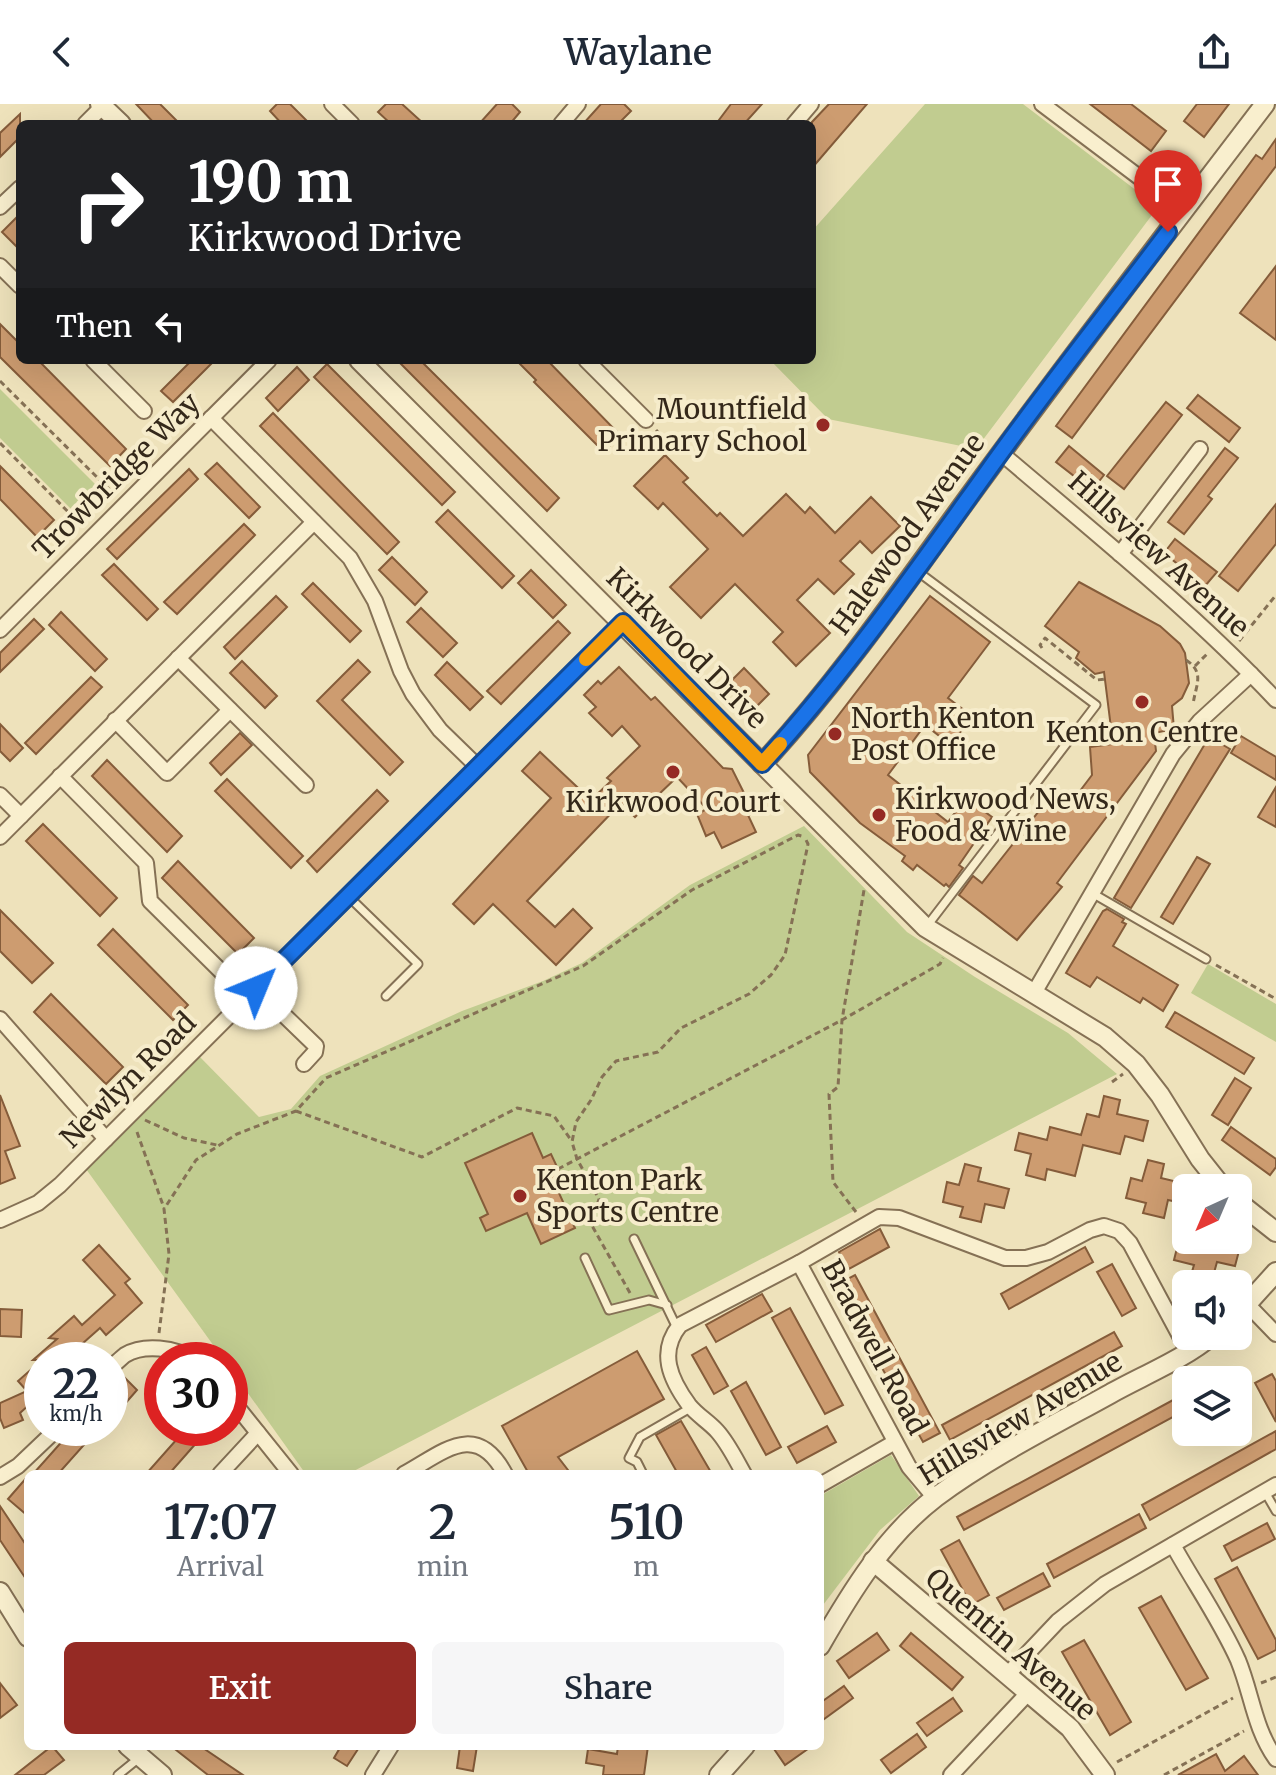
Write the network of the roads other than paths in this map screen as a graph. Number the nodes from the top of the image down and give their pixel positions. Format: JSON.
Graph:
{"nodes":[{"id":1,"x":578,"y":104,"type":"edge"},
{"id":2,"x":811,"y":104,"type":"edge"},
{"id":3,"x":1042,"y":104,"type":"edge"},
{"id":4,"x":1265,"y":104,"type":"edge"},
{"id":5,"x":102,"y":105,"type":"edge"},
{"id":6,"x":89,"y":120,"type":"edge"},
{"id":7,"x":117,"y":120,"type":"edge"},
{"id":8,"x":564,"y":120,"type":"edge"},
{"id":9,"x":797,"y":120,"type":"edge"},
{"id":10,"x":16,"y":192,"type":"edge"},
{"id":11,"x":0,"y":207,"type":"edge"},
{"id":12,"x":1184,"y":211,"type":"junction"},
{"id":13,"x":0,"y":266,"type":"edge"},
{"id":14,"x":16,"y":282,"type":"edge"},
{"id":15,"x":97,"y":364,"type":"edge"},
{"id":16,"x":265,"y":364,"type":"edge"},
{"id":17,"x":363,"y":364,"type":"edge"},
{"id":18,"x":591,"y":364,"type":"edge"},
{"id":19,"x":144,"y":411,"type":"dead end"},
{"id":20,"x":211,"y":418,"type":"junction"},
{"id":21,"x":646,"y":420,"type":"dead end"},
{"id":22,"x":1200,"y":449,"type":"dead end"},
{"id":23,"x":1001,"y":453,"type":"junction"},
{"id":24,"x":314,"y":522,"type":"junction"},
{"id":25,"x":1120,"y":554,"type":"junction"},
{"id":26,"x":917,"y":571,"type":"junction"},
{"id":27,"x":623,"y":622,"type":"junction"},
{"id":28,"x":0,"y":630,"type":"edge"},
{"id":29,"x":178,"y":658,"type":"junction"},
{"id":30,"x":1251,"y":674,"type":"junction"},
{"id":31,"x":1276,"y":700,"type":"edge"},
{"id":32,"x":230,"y":710,"type":"junction"},
{"id":33,"x":115,"y":720,"type":"junction"},
{"id":34,"x":762,"y":764,"type":"junction"},
{"id":35,"x":478,"y":767,"type":"junction"},
{"id":36,"x":60,"y":776,"type":"junction"},
{"id":37,"x":306,"y":785,"type":"dead end"},
{"id":38,"x":0,"y":795,"type":"edge"},
{"id":39,"x":21,"y":816,"type":"junction"},
{"id":40,"x":0,"y":837,"type":"edge"},
{"id":41,"x":1092,"y":893,"type":"junction"},
{"id":42,"x":348,"y":896,"type":"junction"},
{"id":43,"x":925,"y":927,"type":"junction"},
{"id":44,"x":1206,"y":959,"type":"road end"},
{"id":45,"x":251,"y":993,"type":"junction"},
{"id":46,"x":1034,"y":993,"type":"junction"},
{"id":47,"x":386,"y":996,"type":"dead end"},
{"id":48,"x":0,"y":1019,"type":"edge"},
{"id":49,"x":304,"y":1064,"type":"dead end"},
{"id":50,"x":106,"y":1139,"type":"junction"},
{"id":51,"x":1212,"y":1174,"type":"edge"},
{"id":52,"x":1252,"y":1213,"type":"edge"},
{"id":53,"x":0,"y":1220,"type":"edge"},
{"id":54,"x":1276,"y":1232,"type":"edge"},
{"id":55,"x":634,"y":1239,"type":"dead end"},
{"id":56,"x":585,"y":1258,"type":"dead end"},
{"id":57,"x":799,"y":1263,"type":"junction"},
{"id":58,"x":1276,"y":1272,"type":"edge"},
{"id":59,"x":1252,"y":1299,"type":"edge"},
{"id":60,"x":667,"y":1305,"type":"junction"},
{"id":61,"x":1252,"y":1316,"type":"edge"},
{"id":62,"x":677,"y":1328,"type":"junction"},
{"id":63,"x":1276,"y":1334,"type":"edge"},
{"id":64,"x":1188,"y":1351,"type":"joint"},
{"id":65,"x":692,"y":1407,"type":"junction"},
{"id":66,"x":248,"y":1420,"type":"edge"},
{"id":67,"x":258,"y":1433,"type":"junction"},
{"id":68,"x":895,"y":1442,"type":"junction"},
{"id":69,"x":39,"y":1446,"type":"edge"},
{"id":70,"x":629,"y":1458,"type":"junction"},
{"id":71,"x":618,"y":1459,"type":"dead end"},
{"id":72,"x":224,"y":1470,"type":"edge"},
{"id":73,"x":288,"y":1470,"type":"edge"},
{"id":74,"x":411,"y":1470,"type":"edge"},
{"id":75,"x":503,"y":1470,"type":"edge"},
{"id":76,"x":641,"y":1470,"type":"edge"},
{"id":77,"x":742,"y":1470,"type":"edge"},
{"id":78,"x":0,"y":1477,"type":"edge"},
{"id":79,"x":824,"y":1483,"type":"edge"},
{"id":80,"x":1271,"y":1489,"type":"edge"},
{"id":81,"x":935,"y":1498,"type":"junction"},
{"id":82,"x":1276,"y":1511,"type":"edge"},
{"id":83,"x":1173,"y":1545,"type":"junction"},
{"id":84,"x":873,"y":1561,"type":"junction"},
{"id":85,"x":0,"y":1592,"type":"edge"},
{"id":86,"x":24,"y":1631,"type":"edge"},
{"id":87,"x":824,"y":1640,"type":"edge"},
{"id":88,"x":1007,"y":1675,"type":"junction"},
{"id":89,"x":1029,"y":1692,"type":"junction"},
{"id":90,"x":389,"y":1750,"type":"edge"},
{"id":91,"x":741,"y":1750,"type":"edge"},
{"id":92,"x":134,"y":1751,"type":"edge"},
{"id":93,"x":1276,"y":1759,"type":"edge"},
{"id":94,"x":1104,"y":1773,"type":"edge"},
{"id":95,"x":118,"y":1775,"type":"edge"},
{"id":96,"x":162,"y":1775,"type":"edge"},
{"id":97,"x":373,"y":1775,"type":"edge"},
{"id":98,"x":719,"y":1775,"type":"edge"},
{"id":99,"x":951,"y":1775,"type":"edge"}],
"edges":[{"from":1,"to":8,"type":"street"},
{"from":2,"to":9,"type":"street"},
{"from":3,"to":12,"type":"street"},
{"from":4,"to":12,"type":"street","name":"Halewood Avenue"},
{"from":5,"to":6,"type":"street"},
{"from":5,"to":7,"type":"street"},
{"from":10,"to":11,"type":"street"},
{"from":12,"to":23,"type":"street","name":"Halewood Avenue"},
{"from":13,"to":14,"type":"street"},
{"from":15,"to":19,"type":"street"},
{"from":16,"to":20,"type":"street","name":"Trowbridge Way"},
{"from":17,"to":27,"type":"street","name":"Kirkwood Drive"},
{"from":18,"to":21,"type":"street"},
{"from":20,"to":24,"type":"street"},
{"from":20,"to":28,"type":"street","name":"Trowbridge Way"},
{"from":22,"to":25,"type":"street"},
{"from":23,"to":25,"type":"street","name":"Hillsview Avenue"},
{"from":23,"to":26,"type":"street","name":"Halewood Avenue"},
{"from":24,"to":29,"type":"street"},
{"from":24,"to":35,"type":"street"},
{"from":25,"to":30,"type":"street","name":"Hillsview Avenue"},
{"from":26,"to":34,"type":"street","name":"Halewood Avenue"},
{"from":26,"to":43,"type":"lane"},
{"from":27,"to":34,"type":"street","name":"Kirkwood Drive"},
{"from":27,"to":35,"type":"street","name":"Newlyn Road"},
{"from":29,"to":32,"type":"street"},
{"from":29,"to":33,"type":"street"},
{"from":30,"to":31,"type":"street","name":"Hillsview Avenue"},
{"from":30,"to":41,"type":"street"},
{"from":32,"to":33,"type":"street"},
{"from":32,"to":37,"type":"street"},
{"from":33,"to":36,"type":"street"},
{"from":34,"to":43,"type":"street","name":"Kirkwood Drive"},
{"from":35,"to":42,"type":"street","name":"Newlyn Road"},
{"from":36,"to":39,"type":"street"},
{"from":36,"to":45,"type":"street"},
{"from":38,"to":39,"type":"street"},
{"from":39,"to":40,"type":"street"},
{"from":41,"to":44,"type":"lane"},
{"from":41,"to":46,"type":"street"},
{"from":42,"to":45,"type":"street","name":"Newlyn Road"},
{"from":42,"to":47,"type":"lane"},
{"from":43,"to":46,"type":"street","name":"Kirkwood Drive"},
{"from":45,"to":49,"type":"street"},
{"from":45,"to":50,"type":"street","name":"Newlyn Road"},
{"from":46,"to":51,"type":"street","name":"Kirkwood Drive"},
{"from":48,"to":50,"type":"street"},
{"from":50,"to":53,"type":"street","name":"Newlyn Road"},
{"from":52,"to":54,"type":"street"},
{"from":55,"to":60,"type":"lane"},
{"from":56,"to":60,"type":"lane"},
{"from":57,"to":62,"type":"street"},
{"from":57,"to":64,"type":"street","name":"Bradwell Road"},
{"from":57,"to":68,"type":"street","name":"Bradwell Road"},
{"from":58,"to":59,"type":"street"},
{"from":60,"to":62,"type":"lane"},
{"from":61,"to":63,"type":"street"},
{"from":62,"to":65,"type":"street"},
{"from":64,"to":81,"type":"street","name":"Hillsview Avenue"},
{"from":65,"to":70,"type":"lane"},
{"from":65,"to":77,"type":"street"},
{"from":66,"to":67,"type":"street"},
{"from":67,"to":72,"type":"street"},
{"from":67,"to":73,"type":"street"},
{"from":68,"to":79,"type":"street"},
{"from":68,"to":81,"type":"street","name":"Bradwell Road"},
{"from":69,"to":78,"type":"street"},
{"from":70,"to":71,"type":"lane"},
{"from":70,"to":76,"type":"lane"},
{"from":74,"to":75,"type":"street"},
{"from":80,"to":82,"type":"lane"},
{"from":80,"to":83,"type":"street"},
{"from":81,"to":84,"type":"street","name":"Hillsview Avenue"},
{"from":83,"to":88,"type":"street"},
{"from":83,"to":93,"type":"street"},
{"from":84,"to":87,"type":"street","name":"Hillsview Avenue"},
{"from":84,"to":88,"type":"street","name":"Quentin Avenue"},
{"from":85,"to":86,"type":"street"},
{"from":88,"to":89,"type":"street","name":"Quentin Avenue"},
{"from":89,"to":94,"type":"street","name":"Quentin Avenue"},
{"from":89,"to":99,"type":"street"},
{"from":90,"to":97,"type":"street"},
{"from":91,"to":98,"type":"street"},
{"from":92,"to":95,"type":"lane"},
{"from":92,"to":96,"type":"street"}]}
